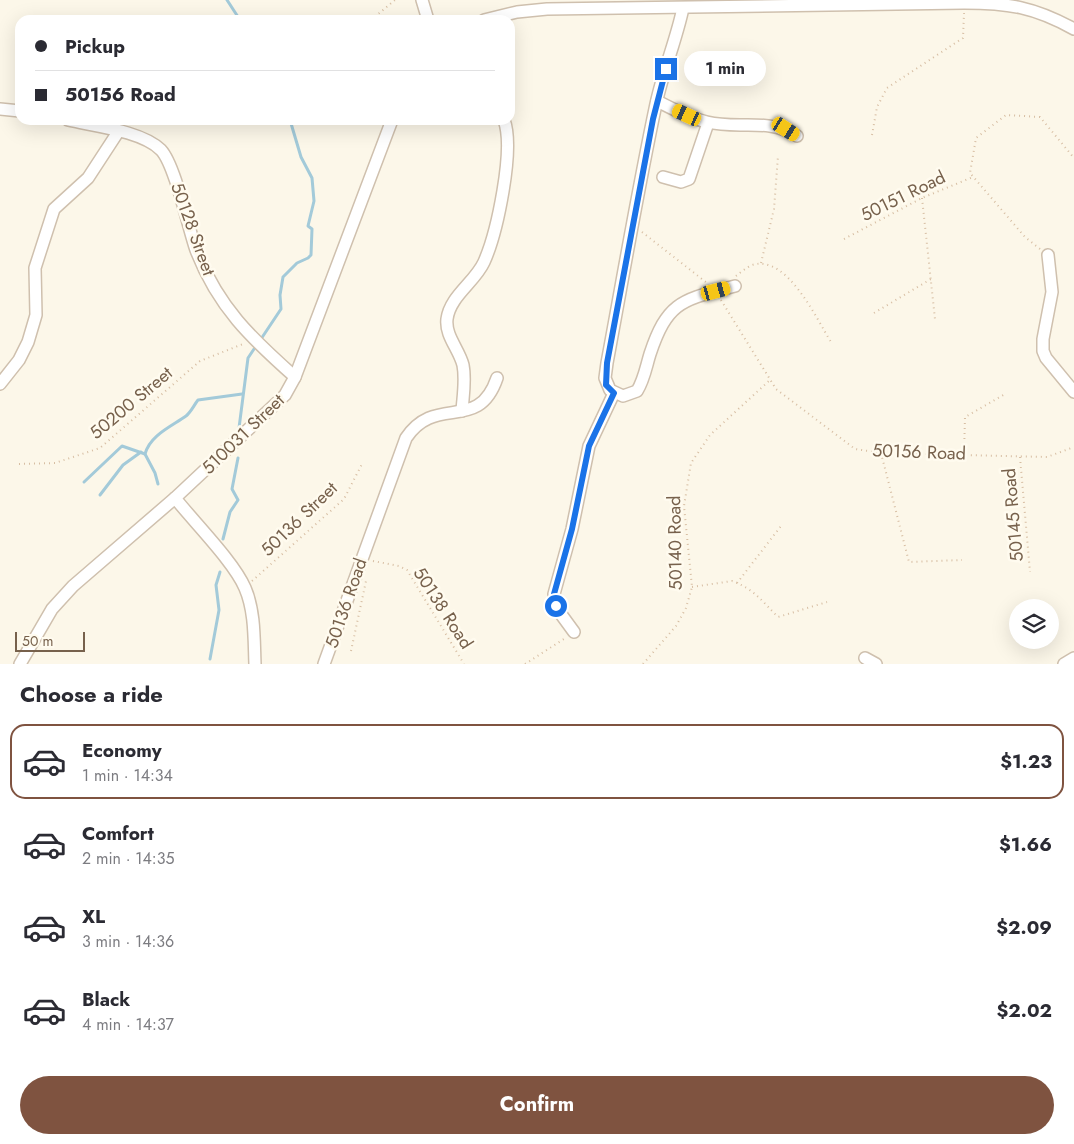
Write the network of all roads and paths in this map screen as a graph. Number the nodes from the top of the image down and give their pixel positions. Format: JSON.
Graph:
{"nodes":[{"id":1,"x":395,"y":0,"type":"edge"},
{"id":2,"x":422,"y":0,"type":"edge"},
{"id":3,"x":964,"y":3,"type":"junction"},
{"id":4,"x":595,"y":4,"type":"edge"},
{"id":5,"x":683,"y":8,"type":"junction"},
{"id":6,"x":377,"y":15,"type":"edge"},
{"id":7,"x":426,"y":15,"type":"edge"},
{"id":8,"x":505,"y":15,"type":"edge"},
{"id":9,"x":1074,"y":28,"type":"edge"},
{"id":10,"x":657,"y":101,"type":"junction"},
{"id":11,"x":0,"y":109,"type":"edge"},
{"id":12,"x":15,"y":110,"type":"edge"},
{"id":13,"x":708,"y":123,"type":"junction"},
{"id":14,"x":89,"y":125,"type":"edge"},
{"id":15,"x":390,"y":125,"type":"edge"},
{"id":16,"x":505,"y":125,"type":"edge"},
{"id":17,"x":118,"y":132,"type":"junction"},
{"id":18,"x":872,"y":135,"type":"dead end"},
{"id":19,"x":797,"y":136,"type":"dead end"},
{"id":20,"x":778,"y":156,"type":"dead end"},
{"id":21,"x":1074,"y":158,"type":"edge"},
{"id":22,"x":973,"y":177,"type":"junction"},
{"id":23,"x":663,"y":178,"type":"dead end"},
{"id":24,"x":922,"y":198,"type":"junction"},
{"id":25,"x":633,"y":224,"type":"junction"},
{"id":26,"x":844,"y":239,"type":"dead end"},
{"id":27,"x":1048,"y":255,"type":"joint"},
{"id":28,"x":761,"y":263,"type":"junction"},
{"id":29,"x":931,"y":279,"type":"junction"},
{"id":30,"x":732,"y":284,"type":"joint"},
{"id":31,"x":716,"y":291,"type":"junction"},
{"id":32,"x":874,"y":313,"type":"dead end"},
{"id":33,"x":935,"y":319,"type":"dead end"},
{"id":34,"x":252,"y":340,"type":"junction"},
{"id":35,"x":831,"y":342,"type":"dead end"},
{"id":36,"x":295,"y":377,"type":"junction"},
{"id":37,"x":497,"y":378,"type":"dead end"},
{"id":38,"x":770,"y":380,"type":"junction"},
{"id":39,"x":0,"y":384,"type":"edge"},
{"id":40,"x":1074,"y":392,"type":"edge"},
{"id":41,"x":614,"y":393,"type":"junction"},
{"id":42,"x":1005,"y":394,"type":"dead end"},
{"id":43,"x":462,"y":411,"type":"junction"},
{"id":44,"x":1074,"y":447,"type":"edge"},
{"id":45,"x":881,"y":453,"type":"junction"},
{"id":46,"x":964,"y":454,"type":"junction"},
{"id":47,"x":1020,"y":456,"type":"junction"},
{"id":48,"x":363,"y":462,"type":"dead end"},
{"id":49,"x":19,"y":464,"type":"dead end"},
{"id":50,"x":174,"y":498,"type":"junction"},
{"id":51,"x":781,"y":526,"type":"dead end"},
{"id":52,"x":370,"y":560,"type":"dead end"},
{"id":53,"x":962,"y":560,"type":"dead end"},
{"id":54,"x":1030,"y":572,"type":"dead end"},
{"id":55,"x":366,"y":578,"type":"dead end"},
{"id":56,"x":737,"y":583,"type":"junction"},
{"id":57,"x":692,"y":587,"type":"junction"},
{"id":58,"x":245,"y":588,"type":"junction"},
{"id":59,"x":827,"y":602,"type":"dead end"},
{"id":60,"x":574,"y":632,"type":"joint"},
{"id":61,"x":351,"y":651,"type":"dead end"},
{"id":62,"x":865,"y":658,"type":"dead end"},
{"id":63,"x":1074,"y":658,"type":"edge"},
{"id":64,"x":20,"y":664,"type":"edge"},
{"id":65,"x":255,"y":664,"type":"edge"},
{"id":66,"x":324,"y":664,"type":"edge"},
{"id":67,"x":464,"y":664,"type":"edge"},
{"id":68,"x":524,"y":664,"type":"edge"},
{"id":69,"x":643,"y":664,"type":"edge"},
{"id":70,"x":876,"y":664,"type":"edge"},
{"id":71,"x":1064,"y":664,"type":"edge"}],
"edges":[{"from":1,"to":6,"type":"path"},
{"from":2,"to":7,"type":"street"},
{"from":3,"to":5,"type":"street"},
{"from":3,"to":9,"type":"street"},
{"from":3,"to":18,"type":"path"},
{"from":4,"to":5,"type":"street"},
{"from":4,"to":8,"type":"street"},
{"from":5,"to":10,"type":"street"},
{"from":10,"to":13,"type":"street"},
{"from":10,"to":25,"type":"street"},
{"from":11,"to":12,"type":"street"},
{"from":13,"to":19,"type":"street"},
{"from":13,"to":23,"type":"street"},
{"from":14,"to":17,"type":"street","name":"50128 Street"},
{"from":15,"to":36,"type":"street","name":"510031 Street"},
{"from":16,"to":43,"type":"street"},
{"from":17,"to":34,"type":"street","name":"50128 Street"},
{"from":17,"to":39,"type":"street"},
{"from":20,"to":28,"type":"path"},
{"from":21,"to":22,"type":"path"},
{"from":22,"to":24,"type":"path","name":"50151 Road"},
{"from":22,"to":27,"type":"path"},
{"from":24,"to":26,"type":"path","name":"50151 Road"},
{"from":24,"to":29,"type":"path"},
{"from":25,"to":31,"type":"path","name":"50156 Road"},
{"from":25,"to":41,"type":"street"},
{"from":27,"to":40,"type":"street"},
{"from":28,"to":30,"type":"path"},
{"from":28,"to":35,"type":"path"},
{"from":29,"to":32,"type":"path"},
{"from":29,"to":33,"type":"path"},
{"from":30,"to":31,"type":"street"},
{"from":31,"to":38,"type":"path","name":"50156 Road"},
{"from":31,"to":41,"type":"street"},
{"from":34,"to":36,"type":"street","name":"50128 Street"},
{"from":34,"to":49,"type":"path","name":"50200 Street"},
{"from":36,"to":50,"type":"street","name":"510031 Street"},
{"from":37,"to":43,"type":"street","name":"50136 Road"},
{"from":38,"to":45,"type":"path","name":"50156 Road"},
{"from":38,"to":57,"type":"path","name":"50140 Road"},
{"from":41,"to":60,"type":"street"},
{"from":42,"to":46,"type":"path"},
{"from":43,"to":66,"type":"street","name":"50136 Road"},
{"from":44,"to":47,"type":"path","name":"50156 Road"},
{"from":45,"to":46,"type":"path","name":"50156 Road"},
{"from":45,"to":53,"type":"path"},
{"from":46,"to":47,"type":"path","name":"50156 Road"},
{"from":47,"to":54,"type":"path","name":"50145 Road"},
{"from":48,"to":58,"type":"path","name":"50136 Street"},
{"from":50,"to":58,"type":"street"},
{"from":50,"to":64,"type":"street","name":"510031 Street"},
{"from":51,"to":56,"type":"path"},
{"from":52,"to":67,"type":"path","name":"50138 Road"},
{"from":55,"to":61,"type":"path"},
{"from":56,"to":57,"type":"path"},
{"from":56,"to":59,"type":"path"},
{"from":57,"to":69,"type":"path","name":"50140 Road"},
{"from":58,"to":65,"type":"street"},
{"from":60,"to":68,"type":"path"},
{"from":62,"to":70,"type":"street"},
{"from":63,"to":71,"type":"street"}]}
